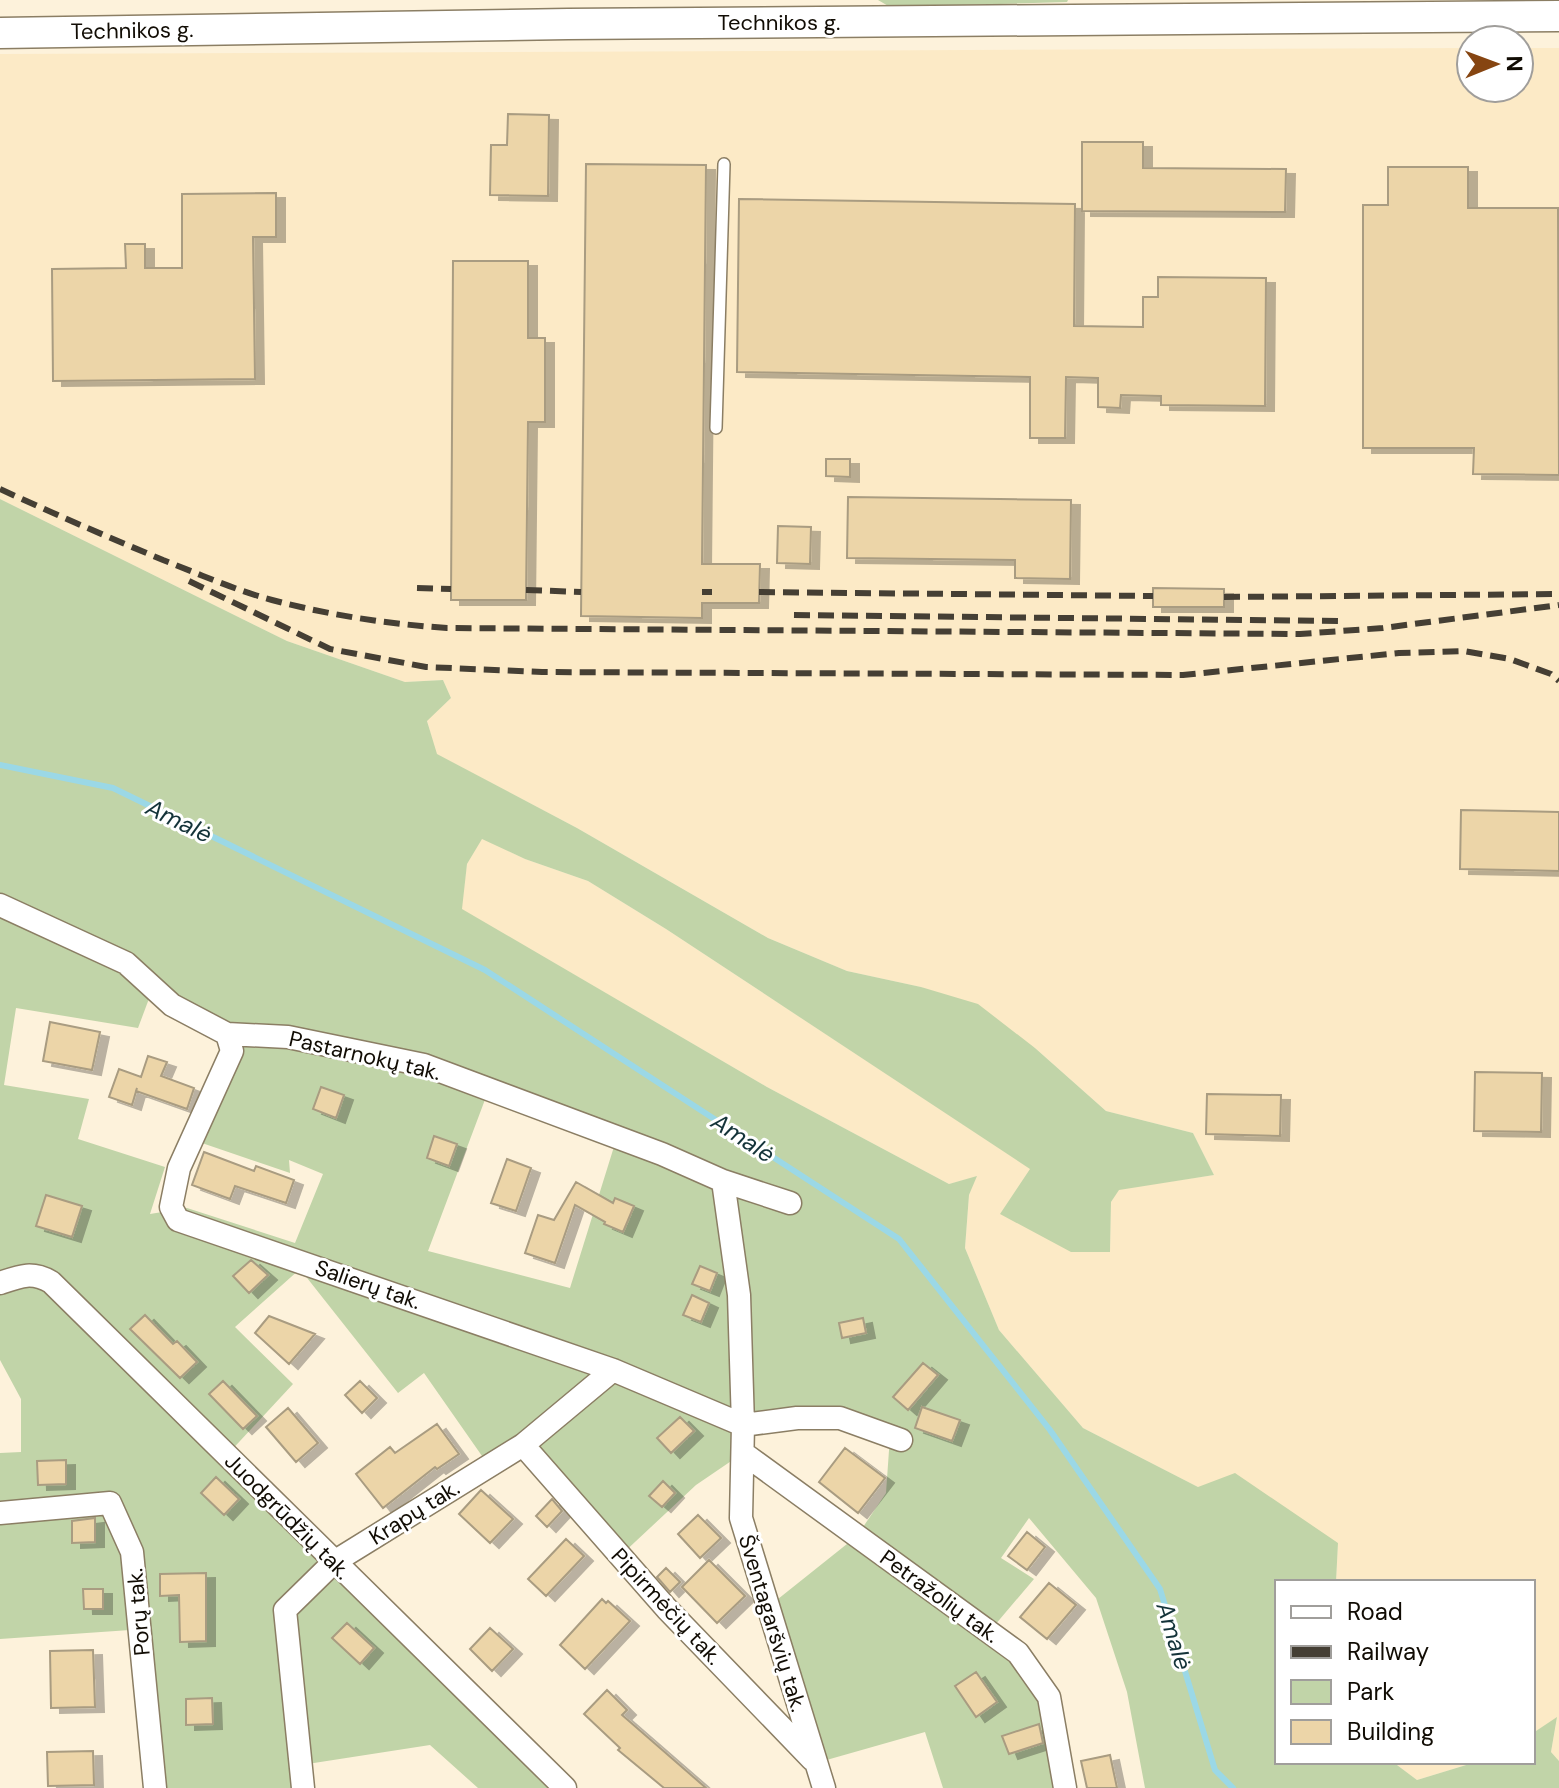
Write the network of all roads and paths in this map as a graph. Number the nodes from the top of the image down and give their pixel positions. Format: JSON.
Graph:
{"nodes":[{"id":1,"x":1559,"y":16,"type":"edge"},
{"id":2,"x":0,"y":33,"type":"edge"},
{"id":3,"x":724,"y":164,"type":"dead end"},
{"id":4,"x":716,"y":428,"type":"dead end"},
{"id":5,"x":0,"y":905,"type":"edge"},
{"id":6,"x":227,"y":1034,"type":"junction"},
{"id":7,"x":723,"y":1181,"type":"junction"},
{"id":8,"x":790,"y":1203,"type":"dead end"},
{"id":9,"x":0,"y":1283,"type":"edge"},
{"id":10,"x":613,"y":1370,"type":"junction"},
{"id":11,"x":743,"y":1425,"type":"junction"},
{"id":12,"x":901,"y":1440,"type":"dead end"},
{"id":13,"x":523,"y":1445,"type":"junction"},
{"id":14,"x":743,"y":1453,"type":"junction"},
{"id":15,"x":0,"y":1513,"type":"edge"},
{"id":16,"x":334,"y":1562,"type":"junction"},
{"id":17,"x":816,"y":1763,"type":"junction"},
{"id":18,"x":155,"y":1788,"type":"edge"},
{"id":19,"x":303,"y":1788,"type":"edge"},
{"id":20,"x":565,"y":1788,"type":"edge"},
{"id":21,"x":824,"y":1788,"type":"edge"},
{"id":22,"x":1065,"y":1788,"type":"edge"}],
"edges":[{"from":1,"to":2,"type":"street","name":"Technikos g."},
{"from":3,"to":4,"type":"lane"},
{"from":5,"to":6,"type":"street","name":"Pastarnokų tak."},
{"from":6,"to":7,"type":"street","name":"Pastarnokų tak."},
{"from":6,"to":10,"type":"street","name":"Salierų tak."},
{"from":7,"to":8,"type":"street","name":"Pastarnokų tak."},
{"from":7,"to":11,"type":"street","name":"Šventagaršvių tak."},
{"from":9,"to":16,"type":"street","name":"Juodgrūdžių tak."},
{"from":10,"to":11,"type":"street","name":"Salierų tak."},
{"from":10,"to":13,"type":"street","name":"Krapų tak."},
{"from":11,"to":12,"type":"street"},
{"from":11,"to":14,"type":"street","name":"Šventagaršvių tak."},
{"from":13,"to":16,"type":"street","name":"Krapų tak."},
{"from":13,"to":17,"type":"street","name":"Pipirmėčių tak."},
{"from":14,"to":17,"type":"street","name":"Šventagaršvių tak."},
{"from":14,"to":22,"type":"street","name":"Petražolių tak."},
{"from":15,"to":18,"type":"street","name":"Porų tak."},
{"from":16,"to":19,"type":"street","name":"Krapų tak."},
{"from":16,"to":20,"type":"street","name":"Juodgrūdžių tak."},
{"from":17,"to":21,"type":"street","name":"Šventagaršvių tak."}]}
